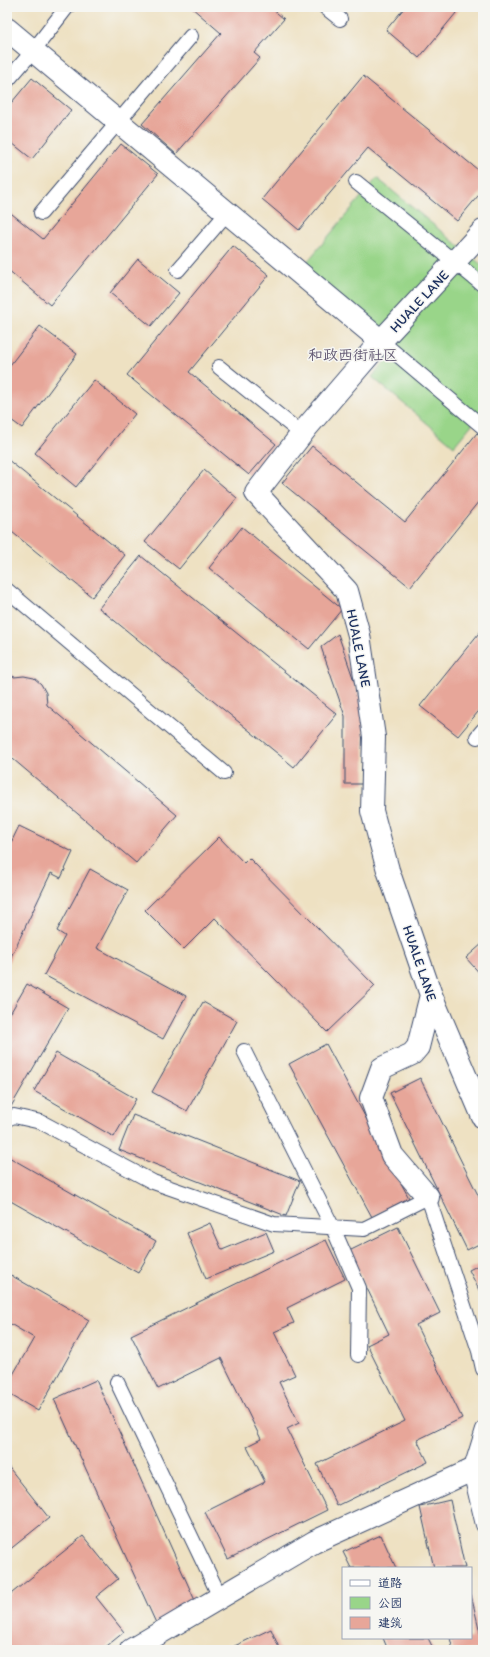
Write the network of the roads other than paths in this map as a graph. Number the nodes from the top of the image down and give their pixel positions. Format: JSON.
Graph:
{"nodes":[{"id":1,"x":67,"y":7,"type":"edge"},
{"id":2,"x":325,"y":7,"type":"edge"},
{"id":3,"x":340,"y":19,"type":"dead end"},
{"id":4,"x":7,"y":30,"type":"edge"},
{"id":5,"x":191,"y":36,"type":"dead end"},
{"id":6,"x":33,"y":51,"type":"junction"},
{"id":7,"x":7,"y":80,"type":"edge"},
{"id":8,"x":118,"y":121,"type":"junction"},
{"id":9,"x":356,"y":182,"type":"dead end"},
{"id":10,"x":41,"y":213,"type":"dead end"},
{"id":11,"x":227,"y":213,"type":"junction"},
{"id":12,"x":483,"y":231,"type":"edge"},
{"id":13,"x":455,"y":262,"type":"junction"},
{"id":14,"x":178,"y":270,"type":"dead end"},
{"id":15,"x":483,"y":285,"type":"edge"},
{"id":16,"x":381,"y":341,"type":"junction"},
{"id":17,"x":219,"y":367,"type":"dead end"},
{"id":18,"x":483,"y":427,"type":"edge"},
{"id":19,"x":302,"y":434,"type":"junction"},
{"id":20,"x":7,"y":590,"type":"edge"},
{"id":21,"x":224,"y":773,"type":"dead end"},
{"id":22,"x":431,"y":995,"type":"junction"},
{"id":23,"x":244,"y":1051,"type":"dead end"},
{"id":24,"x":483,"y":1117,"type":"edge"},
{"id":25,"x":7,"y":1119,"type":"edge"},
{"id":26,"x":428,"y":1197,"type":"junction"},
{"id":27,"x":333,"y":1228,"type":"junction"},
{"id":28,"x":358,"y":1355,"type":"dead end"},
{"id":29,"x":483,"y":1369,"type":"edge"},
{"id":30,"x":117,"y":1382,"type":"dead end"},
{"id":31,"x":483,"y":1429,"type":"edge"},
{"id":32,"x":476,"y":1469,"type":"edge"},
{"id":33,"x":483,"y":1525,"type":"edge"},
{"id":34,"x":220,"y":1597,"type":"junction"},
{"id":35,"x":131,"y":1650,"type":"edge"}],
"edges":[{"from":1,"to":6,"type":"lane"},
{"from":2,"to":3,"type":"lane"},
{"from":4,"to":6,"type":"street"},
{"from":5,"to":8,"type":"lane"},
{"from":6,"to":7,"type":"lane"},
{"from":6,"to":8,"type":"street"},
{"from":8,"to":10,"type":"lane"},
{"from":8,"to":11,"type":"street"},
{"from":9,"to":13,"type":"lane"},
{"from":11,"to":14,"type":"lane"},
{"from":11,"to":16,"type":"street"},
{"from":12,"to":13,"type":"street","name":"HUALE LANE"},
{"from":13,"to":15,"type":"lane"},
{"from":13,"to":16,"type":"street","name":"HUALE LANE"},
{"from":16,"to":18,"type":"lane"},
{"from":16,"to":19,"type":"street","name":"HUALE LANE"},
{"from":17,"to":19,"type":"lane"},
{"from":19,"to":22,"type":"street","name":"HUALE LANE"},
{"from":20,"to":21,"type":"lane"},
{"from":22,"to":24,"type":"street","name":"HUALE LANE"},
{"from":22,"to":26,"type":"street"},
{"from":23,"to":27,"type":"lane"},
{"from":25,"to":27,"type":"lane"},
{"from":26,"to":27,"type":"lane"},
{"from":26,"to":29,"type":"lane"},
{"from":27,"to":28,"type":"lane"},
{"from":30,"to":34,"type":"lane"},
{"from":31,"to":32,"type":"lane"},
{"from":32,"to":33,"type":"lane"},
{"from":32,"to":34,"type":"street"},
{"from":34,"to":35,"type":"street"}]}
